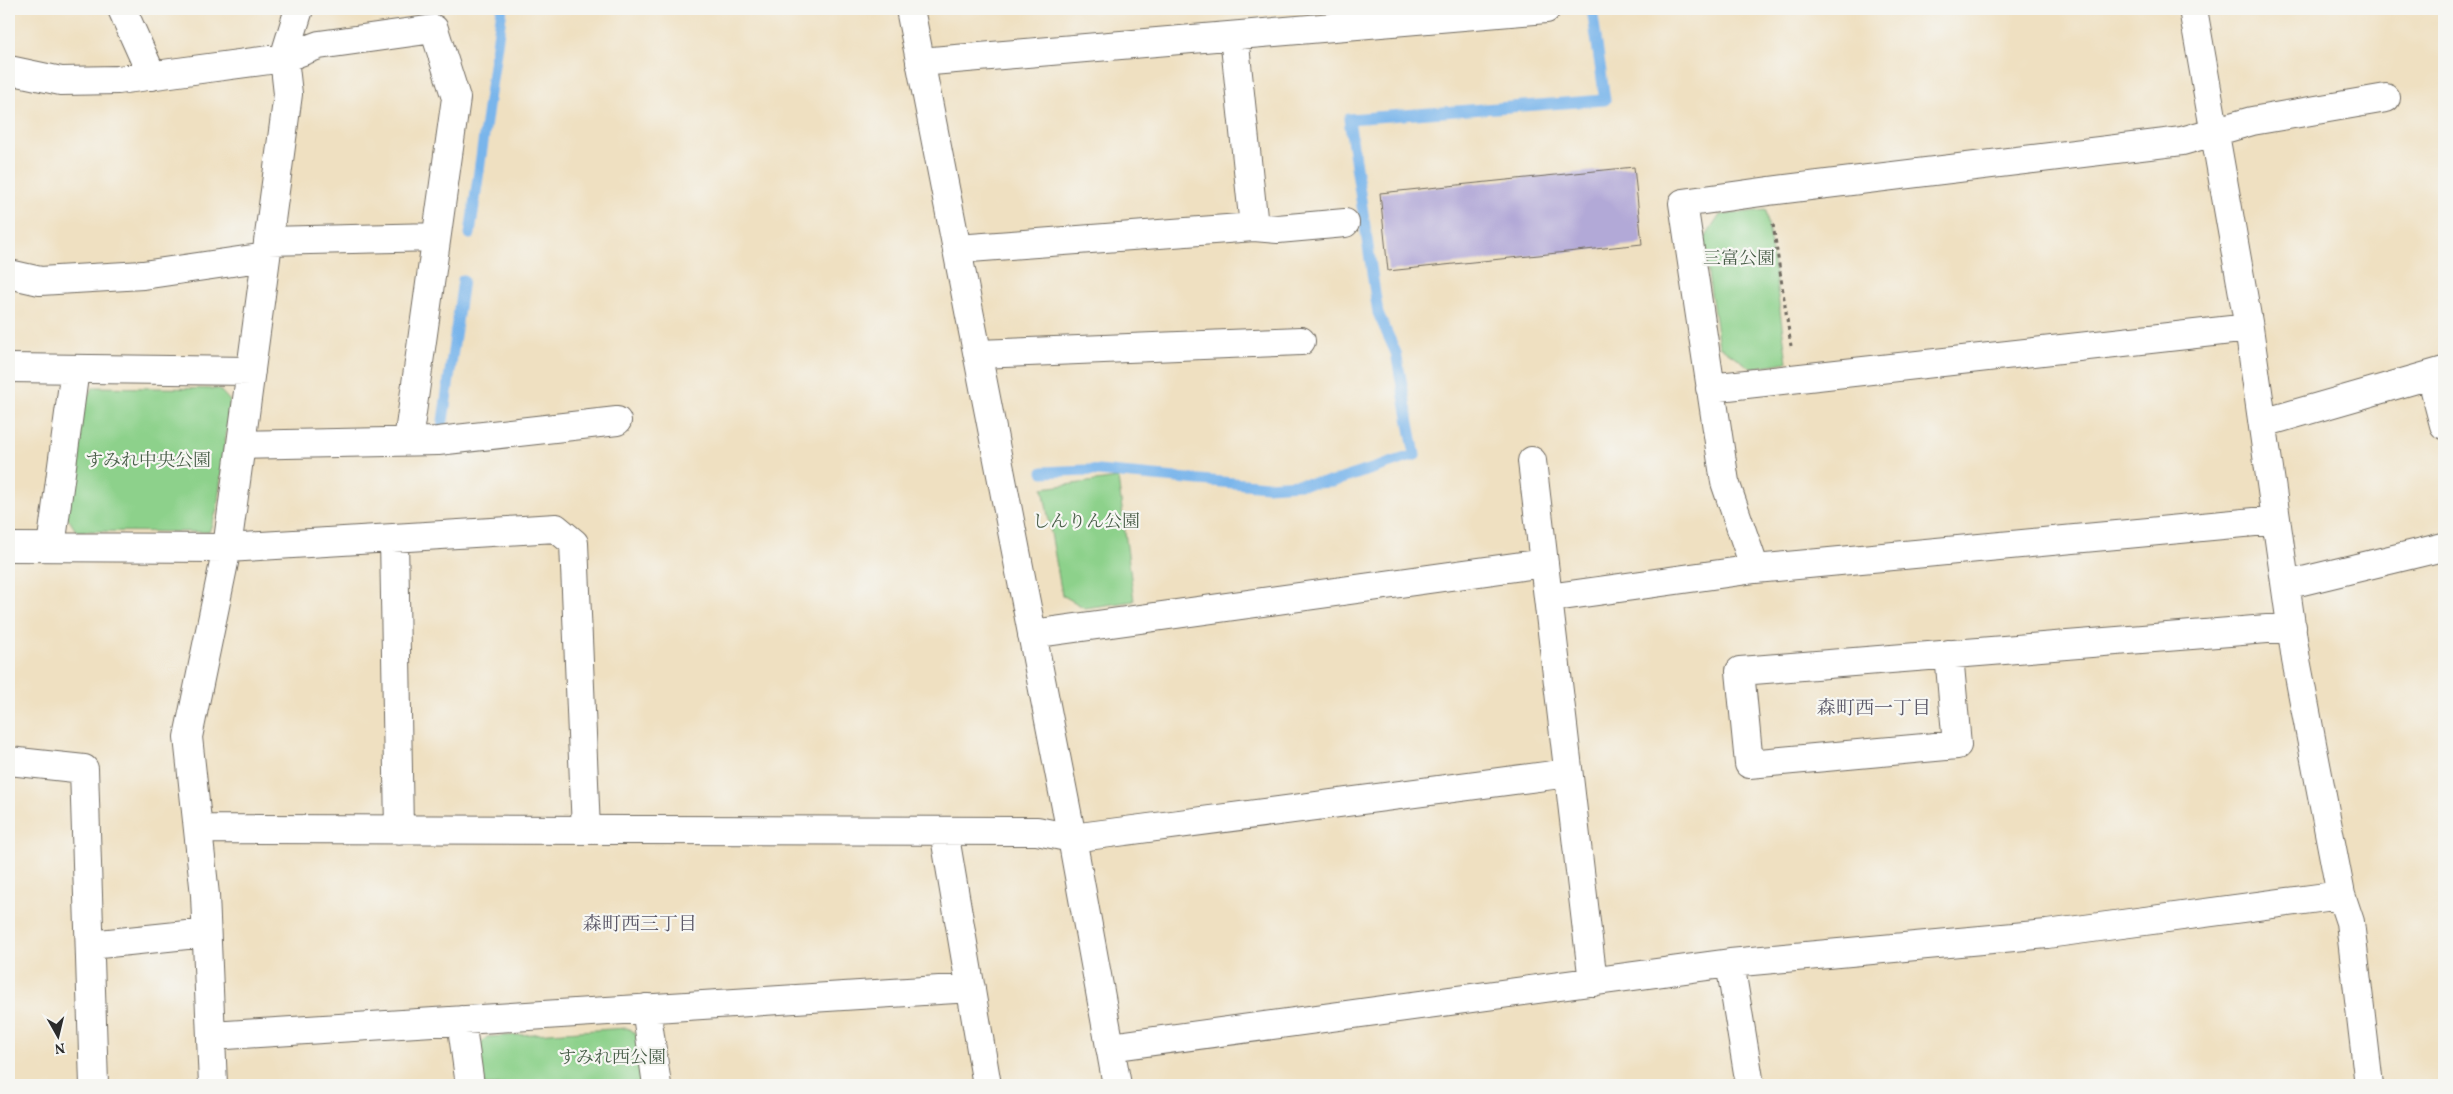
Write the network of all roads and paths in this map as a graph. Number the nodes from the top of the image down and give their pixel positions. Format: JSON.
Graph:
{"nodes":[{"id":1,"x":122,"y":9,"type":"edge"},
{"id":2,"x":299,"y":9,"type":"edge"},
{"id":3,"x":910,"y":9,"type":"edge"},
{"id":4,"x":1546,"y":9,"type":"edge"},
{"id":5,"x":2193,"y":9,"type":"edge"},
{"id":6,"x":1234,"y":36,"type":"junction"},
{"id":7,"x":284,"y":58,"type":"junction"},
{"id":8,"x":920,"y":62,"type":"junction"},
{"id":9,"x":9,"y":70,"type":"edge"},
{"id":10,"x":152,"y":76,"type":"junction"},
{"id":11,"x":2386,"y":98,"type":"dead end"},
{"id":12,"x":2216,"y":131,"type":"junction"},
{"id":13,"x":1769,"y":191,"type":"junction"},
{"id":14,"x":1345,"y":223,"type":"dead end"},
{"id":15,"x":1254,"y":227,"type":"junction"},
{"id":16,"x":436,"y":237,"type":"junction"},
{"id":17,"x":267,"y":249,"type":"junction"},
{"id":18,"x":956,"y":249,"type":"junction"},
{"id":19,"x":9,"y":274,"type":"edge"},
{"id":20,"x":2249,"y":328,"type":"junction"},
{"id":21,"x":1301,"y":342,"type":"dead end"},
{"id":22,"x":978,"y":354,"type":"junction"},
{"id":23,"x":9,"y":368,"type":"edge"},
{"id":24,"x":75,"y":369,"type":"junction"},
{"id":25,"x":251,"y":371,"type":"junction"},
{"id":26,"x":2438,"y":373,"type":"edge"},
{"id":27,"x":1796,"y":378,"type":"junction"},
{"id":28,"x":1710,"y":388,"type":"junction"},
{"id":29,"x":617,"y":421,"type":"dead end"},
{"id":30,"x":2263,"y":424,"type":"junction"},
{"id":31,"x":2444,"y":425,"type":"edge"},
{"id":32,"x":408,"y":440,"type":"junction"},
{"id":33,"x":240,"y":445,"type":"junction"},
{"id":34,"x":1532,"y":461,"type":"dead end"},
{"id":35,"x":2276,"y":520,"type":"junction"},
{"id":36,"x":394,"y":538,"type":"junction"},
{"id":37,"x":9,"y":547,"type":"edge"},
{"id":38,"x":51,"y":547,"type":"junction"},
{"id":39,"x":2443,"y":547,"type":"edge"},
{"id":40,"x":227,"y":548,"type":"junction"},
{"id":41,"x":1544,"y":563,"type":"junction"},
{"id":42,"x":1755,"y":569,"type":"junction"},
{"id":43,"x":2286,"y":585,"type":"junction"},
{"id":44,"x":1548,"y":598,"type":"junction"},
{"id":45,"x":2292,"y":627,"type":"junction"},
{"id":46,"x":1032,"y":634,"type":"junction"},
{"id":47,"x":1949,"y":654,"type":"junction"},
{"id":48,"x":9,"y":762,"type":"edge"},
{"id":49,"x":1568,"y":773,"type":"junction"},
{"id":50,"x":198,"y":829,"type":"junction"},
{"id":51,"x":399,"y":830,"type":"junction"},
{"id":52,"x":586,"y":830,"type":"junction"},
{"id":53,"x":944,"y":831,"type":"junction"},
{"id":54,"x":1072,"y":838,"type":"junction"},
{"id":55,"x":2341,"y":894,"type":"junction"},
{"id":56,"x":206,"y":933,"type":"junction"},
{"id":57,"x":90,"y":945,"type":"junction"},
{"id":58,"x":1730,"y":963,"type":"junction"},
{"id":59,"x":1593,"y":982,"type":"junction"},
{"id":60,"x":971,"y":988,"type":"junction"},
{"id":61,"x":646,"y":1008,"type":"junction"},
{"id":62,"x":462,"y":1020,"type":"junction"},
{"id":63,"x":211,"y":1036,"type":"junction"},
{"id":64,"x":1110,"y":1047,"type":"junction"},
{"id":65,"x":94,"y":1085,"type":"edge"},
{"id":66,"x":213,"y":1085,"type":"edge"},
{"id":67,"x":470,"y":1085,"type":"edge"},
{"id":68,"x":657,"y":1085,"type":"edge"},
{"id":69,"x":987,"y":1085,"type":"edge"},
{"id":70,"x":1117,"y":1085,"type":"edge"},
{"id":71,"x":1750,"y":1085,"type":"edge"},
{"id":72,"x":2369,"y":1085,"type":"edge"}],
"edges":[{"from":1,"to":10,"type":"street"},
{"from":2,"to":7,"type":"street"},
{"from":3,"to":8,"type":"street"},
{"from":4,"to":6,"type":"street"},
{"from":5,"to":12,"type":"street"},
{"from":6,"to":8,"type":"street"},
{"from":6,"to":15,"type":"street"},
{"from":7,"to":10,"type":"street"},
{"from":7,"to":16,"type":"street"},
{"from":7,"to":17,"type":"street"},
{"from":8,"to":18,"type":"street"},
{"from":9,"to":10,"type":"street"},
{"from":11,"to":12,"type":"street"},
{"from":12,"to":13,"type":"street"},
{"from":12,"to":20,"type":"street"},
{"from":13,"to":27,"type":"path"},
{"from":13,"to":28,"type":"street"},
{"from":14,"to":15,"type":"street"},
{"from":15,"to":18,"type":"street"},
{"from":16,"to":17,"type":"street"},
{"from":16,"to":32,"type":"street"},
{"from":17,"to":19,"type":"street"},
{"from":17,"to":25,"type":"street"},
{"from":18,"to":22,"type":"street"},
{"from":20,"to":27,"type":"street"},
{"from":20,"to":30,"type":"street"},
{"from":21,"to":22,"type":"street"},
{"from":22,"to":46,"type":"street"},
{"from":23,"to":24,"type":"street"},
{"from":24,"to":25,"type":"street"},
{"from":24,"to":38,"type":"street"},
{"from":25,"to":33,"type":"street"},
{"from":26,"to":30,"type":"street"},
{"from":26,"to":31,"type":"street"},
{"from":27,"to":28,"type":"street"},
{"from":28,"to":42,"type":"street"},
{"from":29,"to":32,"type":"street"},
{"from":30,"to":35,"type":"street"},
{"from":32,"to":33,"type":"street"},
{"from":33,"to":40,"type":"street"},
{"from":34,"to":41,"type":"street"},
{"from":35,"to":42,"type":"street"},
{"from":35,"to":43,"type":"street"},
{"from":36,"to":40,"type":"street"},
{"from":36,"to":51,"type":"street"},
{"from":36,"to":52,"type":"street"},
{"from":37,"to":38,"type":"street"},
{"from":38,"to":40,"type":"street"},
{"from":39,"to":43,"type":"street"},
{"from":40,"to":50,"type":"street"},
{"from":41,"to":44,"type":"street"},
{"from":41,"to":46,"type":"street"},
{"from":42,"to":44,"type":"street"},
{"from":43,"to":45,"type":"street"},
{"from":44,"to":49,"type":"street"},
{"from":45,"to":47,"type":"street"},
{"from":45,"to":55,"type":"street"},
{"from":46,"to":54,"type":"street"},
{"from":47,"to":47,"type":"street"},
{"from":48,"to":57,"type":"street"},
{"from":49,"to":54,"type":"street"},
{"from":49,"to":59,"type":"street"},
{"from":50,"to":51,"type":"street"},
{"from":50,"to":56,"type":"street"},
{"from":51,"to":52,"type":"street"},
{"from":52,"to":53,"type":"street"},
{"from":53,"to":54,"type":"street"},
{"from":53,"to":60,"type":"street"},
{"from":54,"to":64,"type":"street"},
{"from":55,"to":58,"type":"street"},
{"from":55,"to":72,"type":"street"},
{"from":56,"to":57,"type":"street"},
{"from":56,"to":63,"type":"street"},
{"from":57,"to":65,"type":"street"},
{"from":58,"to":59,"type":"street"},
{"from":58,"to":71,"type":"street"},
{"from":59,"to":64,"type":"street"},
{"from":60,"to":61,"type":"street"},
{"from":60,"to":69,"type":"street"},
{"from":61,"to":62,"type":"street"},
{"from":61,"to":68,"type":"street"},
{"from":62,"to":63,"type":"street"},
{"from":62,"to":67,"type":"street"},
{"from":63,"to":66,"type":"street"},
{"from":64,"to":70,"type":"street"}]}
